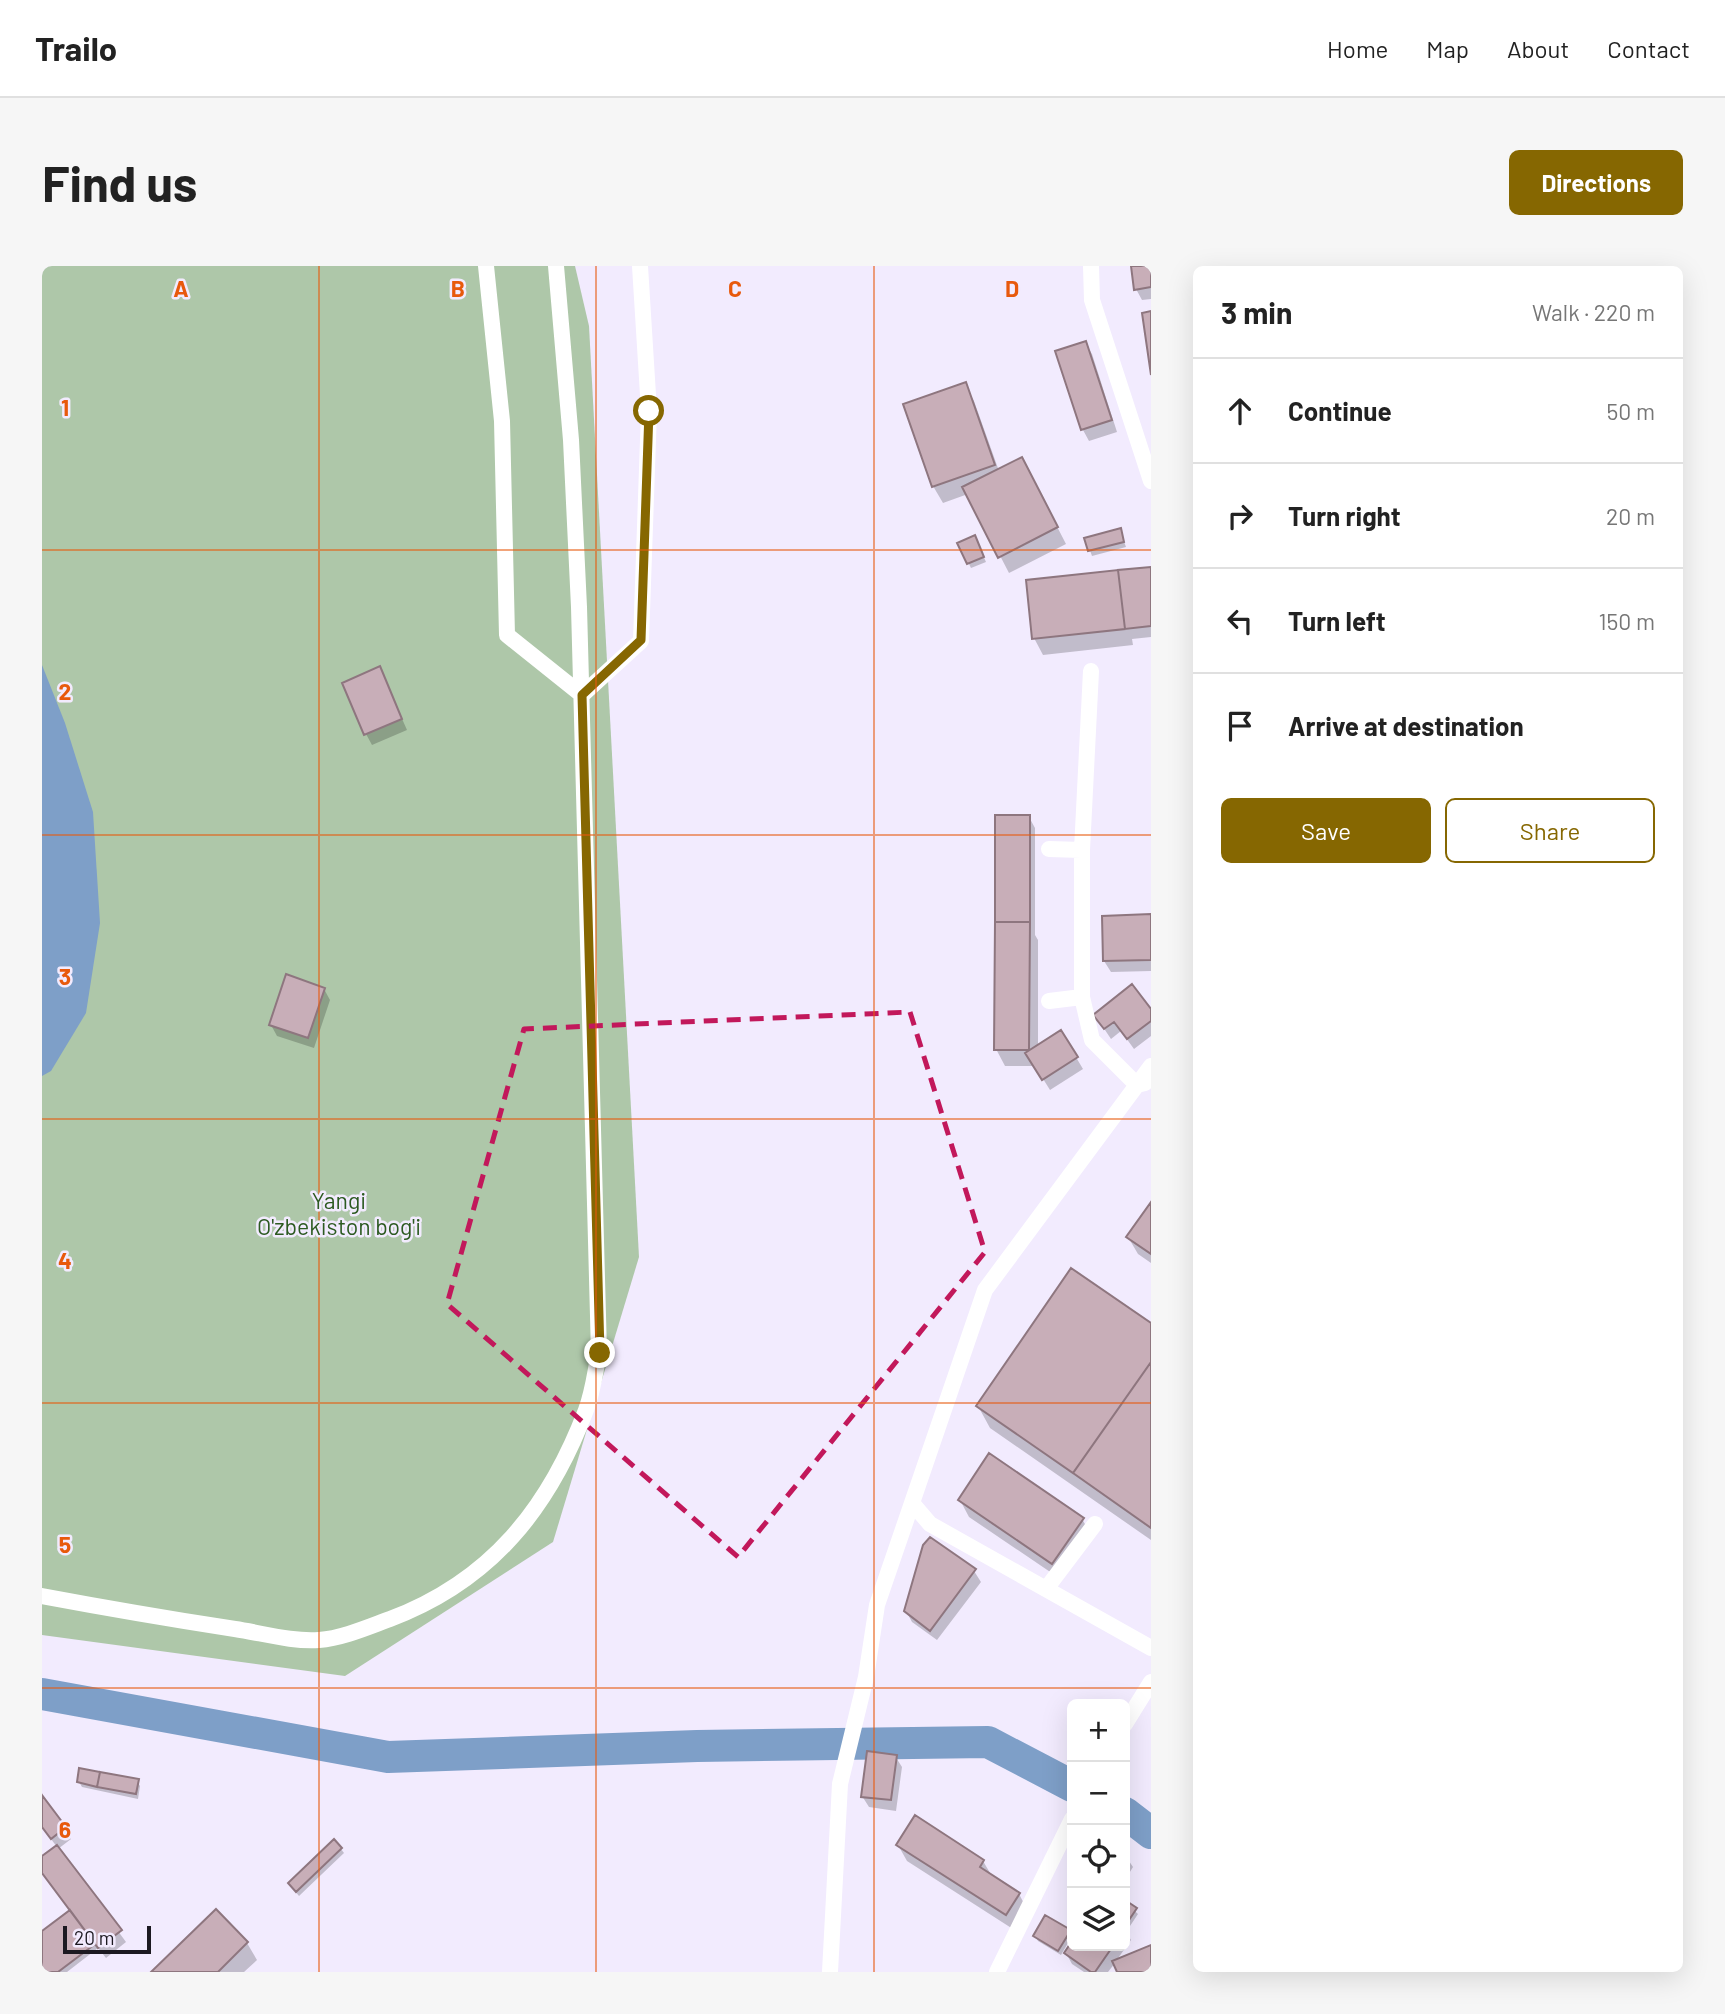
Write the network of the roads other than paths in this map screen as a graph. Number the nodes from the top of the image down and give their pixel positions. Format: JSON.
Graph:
{"nodes":[{"id":1,"x":486,"y":266,"type":"edge"},
{"id":2,"x":556,"y":266,"type":"edge"},
{"id":3,"x":639,"y":266,"type":"edge"},
{"id":4,"x":1091,"y":266,"type":"edge"},
{"id":5,"x":1151,"y":481,"type":"edge"},
{"id":6,"x":1091,"y":671,"type":"dead end"},
{"id":7,"x":582,"y":695,"type":"junction"},
{"id":8,"x":1049,"y":849,"type":"dead end"},
{"id":9,"x":1082,"y":850,"type":"junction"},
{"id":10,"x":1082,"y":998,"type":"junction"},
{"id":11,"x":1049,"y":1001,"type":"dead end"},
{"id":12,"x":1151,"y":1066,"type":"edge"},
{"id":13,"x":1144,"y":1083,"type":"edge"},
{"id":14,"x":912,"y":1503,"type":"junction"},
{"id":15,"x":1095,"y":1524,"type":"dead end"},
{"id":16,"x":1046,"y":1589,"type":"junction"},
{"id":17,"x":42,"y":1596,"type":"edge"},
{"id":18,"x":1151,"y":1648,"type":"edge"},
{"id":19,"x":1151,"y":1682,"type":"edge"},
{"id":20,"x":1130,"y":1716,"type":"edge"},
{"id":21,"x":1069,"y":1825,"type":"edge"},
{"id":22,"x":830,"y":1972,"type":"edge"},
{"id":23,"x":997,"y":1972,"type":"edge"}],
"edges":[{"from":1,"to":7,"type":"lane"},
{"from":2,"to":7,"type":"lane"},
{"from":3,"to":7,"type":"lane"},
{"from":4,"to":5,"type":"lane"},
{"from":6,"to":9,"type":"lane"},
{"from":7,"to":17,"type":"lane"},
{"from":8,"to":9,"type":"lane"},
{"from":9,"to":10,"type":"lane"},
{"from":10,"to":11,"type":"lane"},
{"from":10,"to":13,"type":"lane"},
{"from":12,"to":13,"type":"lane"},
{"from":13,"to":14,"type":"lane"},
{"from":14,"to":16,"type":"lane"},
{"from":14,"to":22,"type":"lane"},
{"from":15,"to":16,"type":"lane"},
{"from":16,"to":18,"type":"lane"},
{"from":19,"to":20,"type":"lane"},
{"from":21,"to":23,"type":"lane"}]}
